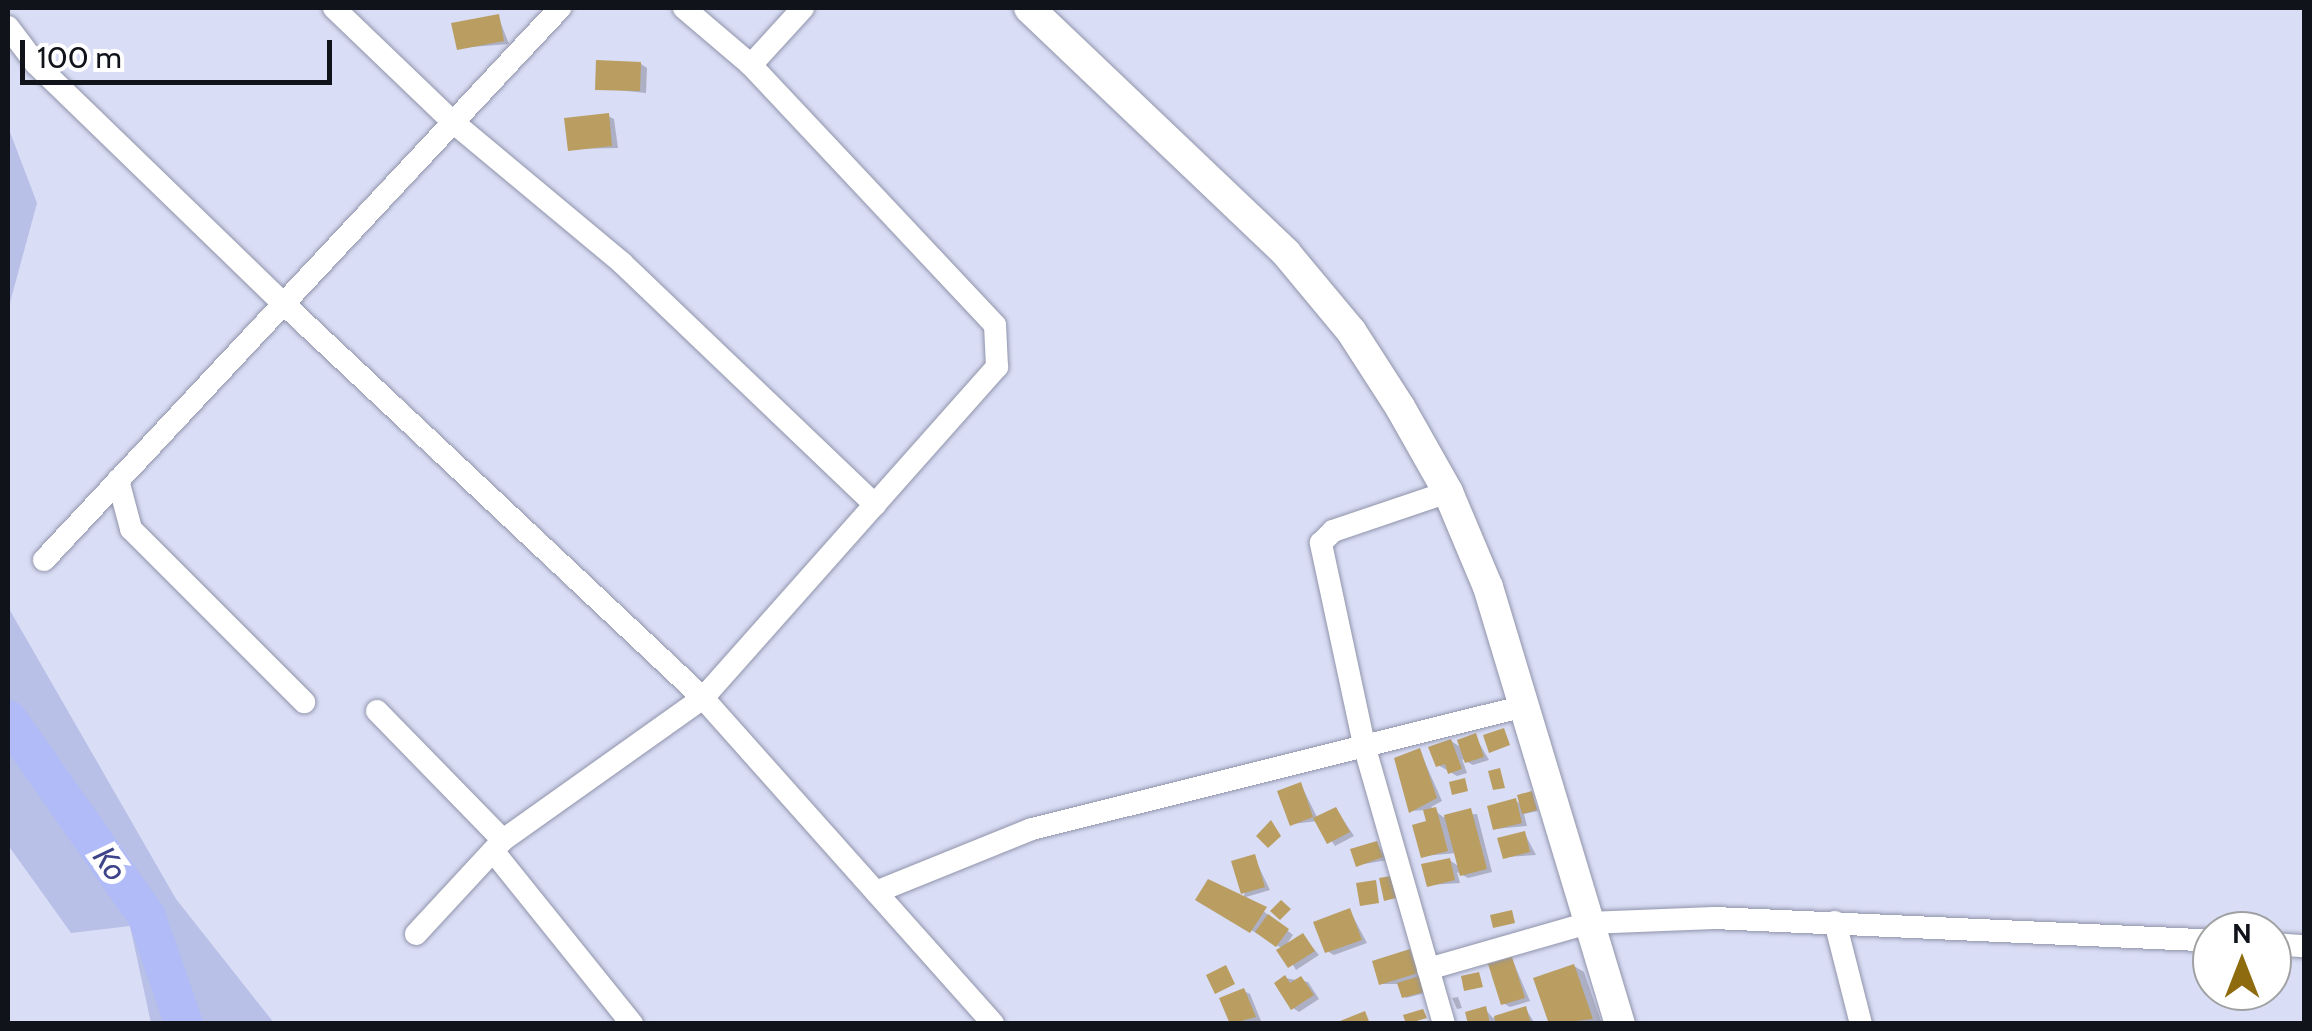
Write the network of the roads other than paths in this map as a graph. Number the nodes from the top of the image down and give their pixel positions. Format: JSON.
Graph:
{"nodes":[{"id":1,"x":334,"y":8,"type":"edge"},
{"id":2,"x":560,"y":8,"type":"edge"},
{"id":3,"x":684,"y":8,"type":"edge"},
{"id":4,"x":803,"y":8,"type":"edge"},
{"id":5,"x":1029,"y":8,"type":"edge"},
{"id":6,"x":8,"y":27,"type":"edge"},
{"id":7,"x":752,"y":66,"type":"junction"},
{"id":8,"x":453,"y":122,"type":"junction"},
{"id":9,"x":284,"y":304,"type":"junction"},
{"id":10,"x":118,"y":480,"type":"junction"},
{"id":11,"x":1448,"y":492,"type":"junction"},
{"id":12,"x":874,"y":505,"type":"junction"},
{"id":13,"x":44,"y":560,"type":"dead end"},
{"id":14,"x":703,"y":698,"type":"junction"},
{"id":15,"x":304,"y":702,"type":"dead end"},
{"id":16,"x":1524,"y":706,"type":"junction"},
{"id":17,"x":377,"y":711,"type":"dead end"},
{"id":18,"x":1365,"y":749,"type":"junction"},
{"id":19,"x":498,"y":845,"type":"junction"},
{"id":20,"x":876,"y":892,"type":"junction"},
{"id":21,"x":1835,"y":922,"type":"junction"},
{"id":22,"x":1588,"y":923,"type":"junction"},
{"id":23,"x":416,"y":934,"type":"dead end"},
{"id":24,"x":2192,"y":940,"type":"edge"},
{"id":25,"x":1428,"y":969,"type":"junction"},
{"id":26,"x":632,"y":1024,"type":"edge"},
{"id":27,"x":993,"y":1024,"type":"edge"},
{"id":28,"x":1444,"y":1024,"type":"edge"},
{"id":29,"x":1620,"y":1024,"type":"edge"},
{"id":30,"x":1862,"y":1024,"type":"edge"}],
"edges":[{"from":1,"to":8,"type":"street"},
{"from":2,"to":8,"type":"street"},
{"from":3,"to":7,"type":"street"},
{"from":4,"to":7,"type":"street"},
{"from":5,"to":11,"type":"main road"},
{"from":6,"to":9,"type":"street"},
{"from":7,"to":12,"type":"street"},
{"from":8,"to":9,"type":"street"},
{"from":8,"to":12,"type":"street"},
{"from":9,"to":10,"type":"street"},
{"from":9,"to":14,"type":"street"},
{"from":10,"to":13,"type":"street"},
{"from":10,"to":15,"type":"street"},
{"from":11,"to":16,"type":"main road"},
{"from":11,"to":18,"type":"street"},
{"from":12,"to":14,"type":"street"},
{"from":14,"to":19,"type":"street"},
{"from":14,"to":20,"type":"street"},
{"from":16,"to":18,"type":"street"},
{"from":16,"to":22,"type":"main road"},
{"from":17,"to":19,"type":"street"},
{"from":18,"to":20,"type":"street"},
{"from":18,"to":25,"type":"street"},
{"from":19,"to":23,"type":"street"},
{"from":19,"to":26,"type":"street"},
{"from":20,"to":27,"type":"street"},
{"from":21,"to":22,"type":"street"},
{"from":21,"to":24,"type":"street"},
{"from":21,"to":30,"type":"street"},
{"from":22,"to":25,"type":"street"},
{"from":22,"to":29,"type":"main road"},
{"from":25,"to":28,"type":"street"}]}
